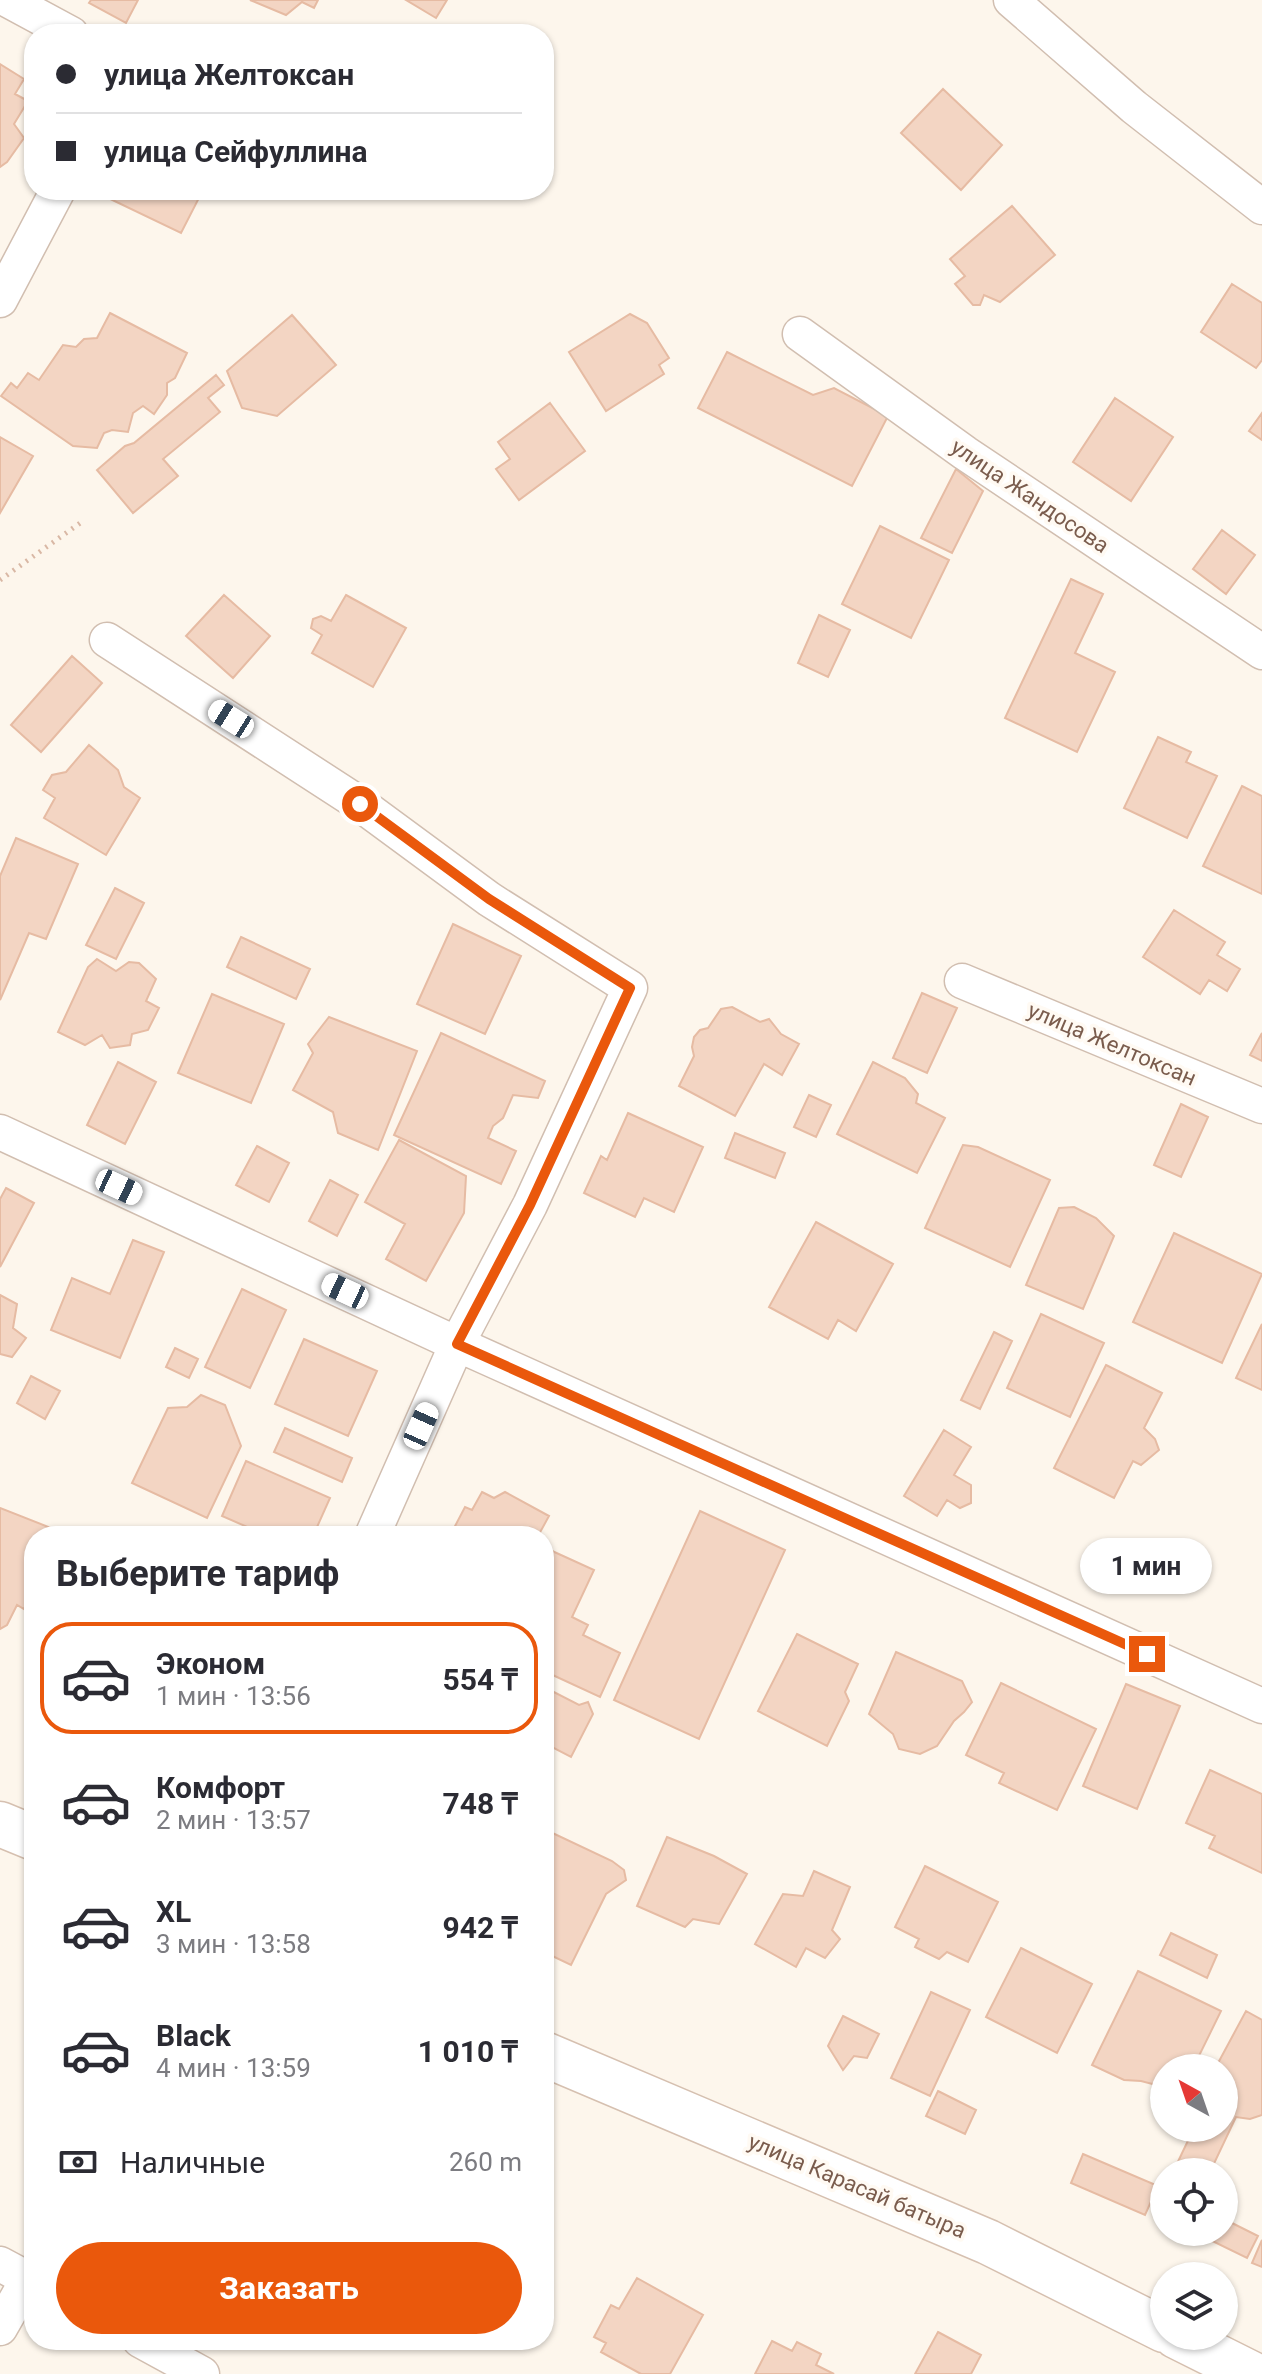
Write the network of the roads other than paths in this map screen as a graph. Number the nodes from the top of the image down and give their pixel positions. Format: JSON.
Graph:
{"nodes":[{"id":1,"x":8,"y":0,"type":"edge"},
{"id":2,"x":1011,"y":0,"type":"edge"},
{"id":3,"x":52,"y":24,"type":"edge"},
{"id":4,"x":53,"y":200,"type":"edge"},
{"id":5,"x":1262,"y":207,"type":"edge"},
{"id":6,"x":0,"y":300,"type":"edge"},
{"id":7,"x":800,"y":334,"type":"dead end"},
{"id":8,"x":107,"y":640,"type":"dead end"},
{"id":9,"x":1262,"y":652,"type":"edge"},
{"id":10,"x":962,"y":981,"type":"dead end"},
{"id":11,"x":1262,"y":1106,"type":"edge"},
{"id":12,"x":0,"y":1132,"type":"edge"},
{"id":13,"x":457,"y":1344,"type":"junction"},
{"id":14,"x":376,"y":1526,"type":"edge"},
{"id":15,"x":1262,"y":1706,"type":"edge"},
{"id":16,"x":0,"y":1824,"type":"edge"},
{"id":17,"x":24,"y":1834,"type":"edge"},
{"id":18,"x":554,"y":2058,"type":"edge"},
{"id":19,"x":21,"y":2275,"type":"edge"},
{"id":20,"x":1150,"y":2323,"type":"edge"},
{"id":21,"x":0,"y":2328,"type":"edge"},
{"id":22,"x":158,"y":2350,"type":"edge"},
{"id":23,"x":1204,"y":2350,"type":"edge"},
{"id":24,"x":202,"y":2374,"type":"edge"},
{"id":25,"x":1252,"y":2374,"type":"edge"}],
"edges":[{"from":1,"to":3,"type":"street"},
{"from":2,"to":5,"type":"street"},
{"from":4,"to":6,"type":"street"},
{"from":7,"to":9,"type":"street","name":"улица Жандосова"},
{"from":8,"to":13,"type":"street"},
{"from":10,"to":11,"type":"street","name":"улица Желтоксан"},
{"from":12,"to":13,"type":"street"},
{"from":13,"to":14,"type":"street"},
{"from":13,"to":15,"type":"street"},
{"from":16,"to":17,"type":"street"},
{"from":18,"to":20,"type":"street","name":"улица Карасай батыра"},
{"from":19,"to":21,"type":"street"},
{"from":22,"to":24,"type":"street"},
{"from":23,"to":25,"type":"street"}]}
